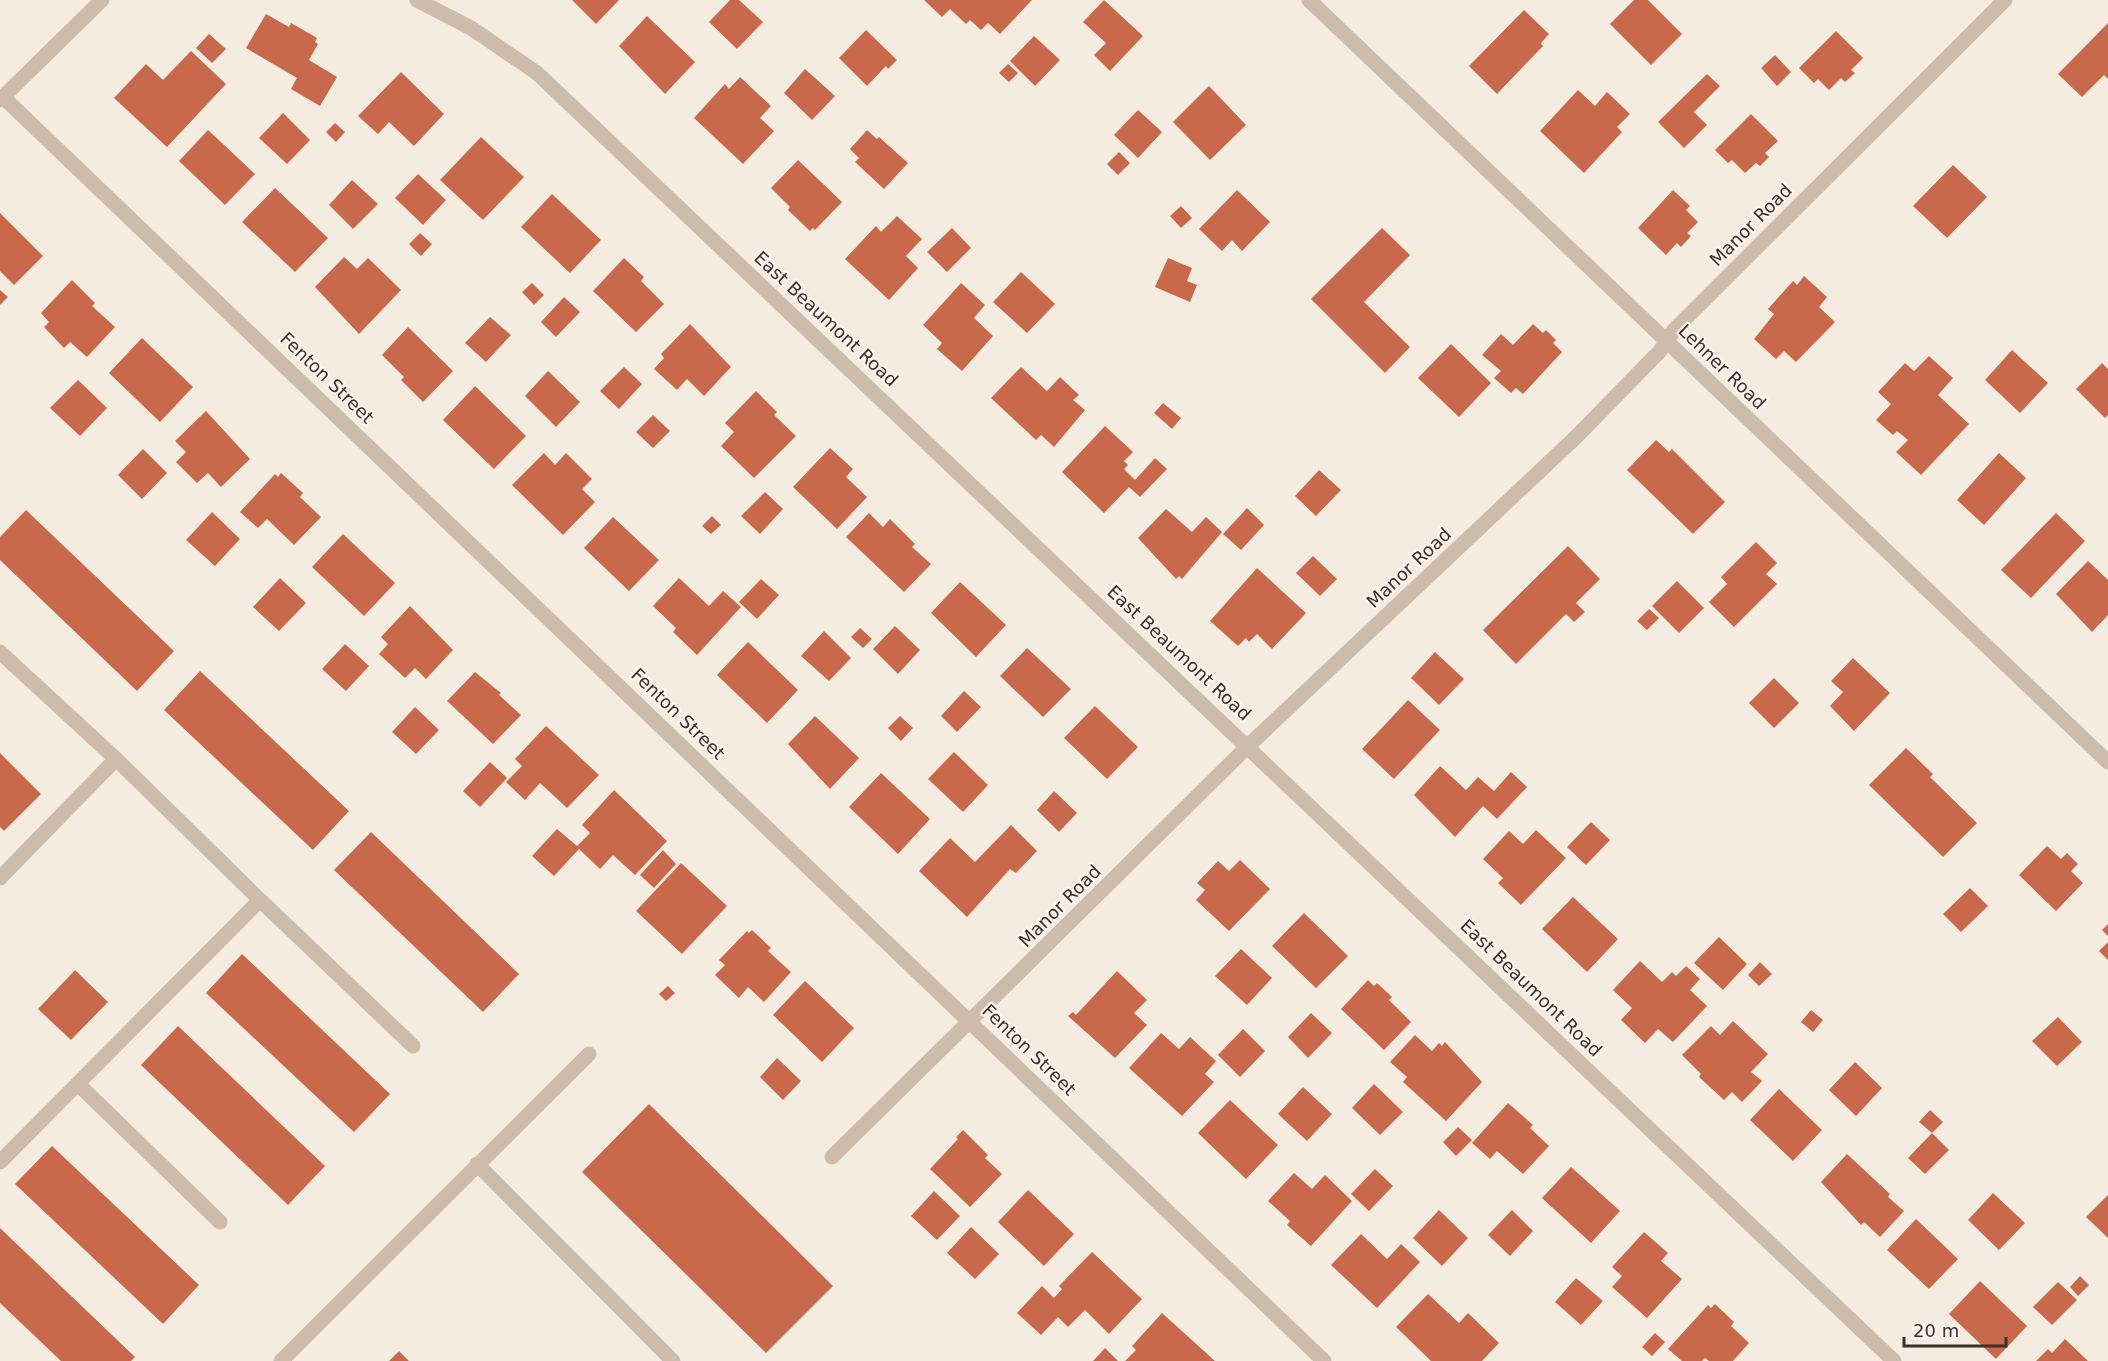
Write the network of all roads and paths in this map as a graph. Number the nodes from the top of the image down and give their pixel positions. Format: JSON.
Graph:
{"nodes":[{"id":1,"x":102,"y":0,"type":"edge"},
{"id":2,"x":417,"y":0,"type":"edge"},
{"id":3,"x":1309,"y":0,"type":"edge"},
{"id":4,"x":2005,"y":0,"type":"edge"},
{"id":5,"x":2,"y":98,"type":"edge"},
{"id":6,"x":1667,"y":341,"type":"junction"},
{"id":7,"x":0,"y":652,"type":"edge"},
{"id":8,"x":1248,"y":746,"type":"junction"},
{"id":9,"x":116,"y":759,"type":"junction"},
{"id":10,"x":2108,"y":762,"type":"edge"},
{"id":11,"x":0,"y":878,"type":"edge"},
{"id":12,"x":260,"y":900,"type":"junction"},
{"id":13,"x":971,"y":1022,"type":"junction"},
{"id":14,"x":413,"y":1046,"type":"dead end"},
{"id":15,"x":589,"y":1054,"type":"dead end"},
{"id":16,"x":78,"y":1084,"type":"junction"},
{"id":17,"x":832,"y":1158,"type":"dead end"},
{"id":18,"x":0,"y":1162,"type":"edge"},
{"id":19,"x":477,"y":1164,"type":"junction"},
{"id":20,"x":220,"y":1222,"type":"dead end"},
{"id":21,"x":281,"y":1361,"type":"edge"},
{"id":22,"x":673,"y":1361,"type":"edge"},
{"id":23,"x":1324,"y":1361,"type":"edge"},
{"id":24,"x":1894,"y":1361,"type":"edge"}],
"edges":[{"from":1,"to":5,"type":"street"},
{"from":2,"to":8,"type":"street","name":"East Beaumont Road"},
{"from":3,"to":6,"type":"street","name":"Lehner Road"},
{"from":4,"to":6,"type":"street","name":"Manor Road"},
{"from":5,"to":13,"type":"street","name":"Fenton Street"},
{"from":6,"to":8,"type":"street","name":"Manor Road"},
{"from":6,"to":10,"type":"street","name":"Lehner Road"},
{"from":7,"to":9,"type":"street"},
{"from":8,"to":13,"type":"street","name":"Manor Road"},
{"from":8,"to":24,"type":"street","name":"East Beaumont Road"},
{"from":9,"to":11,"type":"street"},
{"from":9,"to":12,"type":"street"},
{"from":12,"to":14,"type":"street"},
{"from":12,"to":16,"type":"street"},
{"from":13,"to":17,"type":"street","name":"Manor Road"},
{"from":13,"to":23,"type":"street","name":"Fenton Street"},
{"from":15,"to":19,"type":"street"},
{"from":16,"to":18,"type":"street"},
{"from":16,"to":20,"type":"street"},
{"from":19,"to":21,"type":"street"},
{"from":19,"to":22,"type":"street"}]}
